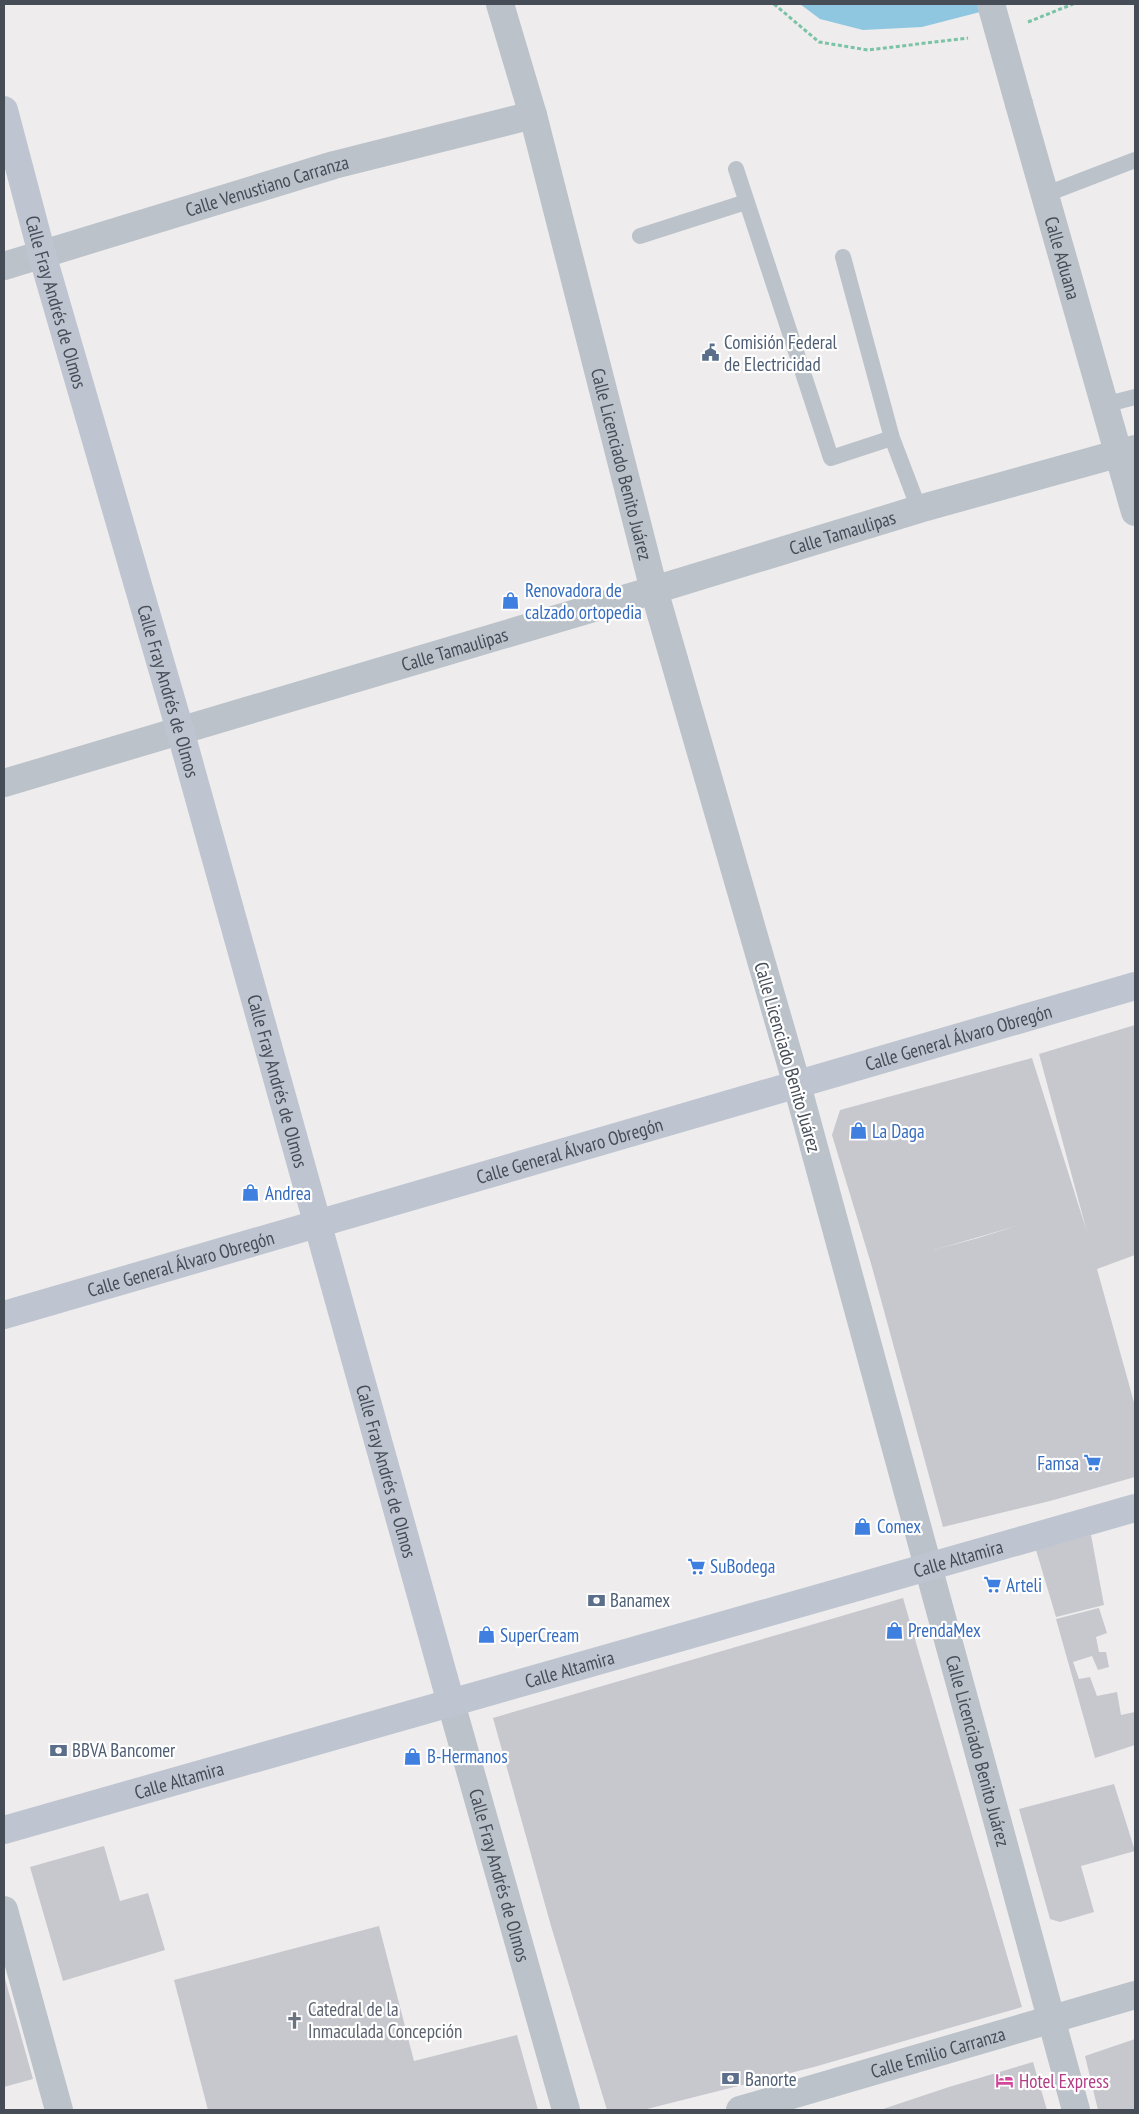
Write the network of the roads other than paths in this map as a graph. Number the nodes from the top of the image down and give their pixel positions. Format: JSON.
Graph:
{"nodes":[{"id":1,"x":500,"y":4,"type":"edge"},
{"id":2,"x":991,"y":4,"type":"edge"},
{"id":3,"x":4,"y":110,"type":"edge"},
{"id":4,"x":533,"y":115,"type":"junction"},
{"id":5,"x":1135,"y":160,"type":"edge"},
{"id":6,"x":736,"y":169,"type":"dead end"},
{"id":7,"x":1044,"y":194,"type":"junction"},
{"id":8,"x":746,"y":202,"type":"junction"},
{"id":9,"x":640,"y":236,"type":"dead end"},
{"id":10,"x":42,"y":254,"type":"junction"},
{"id":11,"x":843,"y":257,"type":"dead end"},
{"id":12,"x":4,"y":266,"type":"edge"},
{"id":13,"x":1135,"y":396,"type":"edge"},
{"id":14,"x":1104,"y":405,"type":"junction"},
{"id":15,"x":892,"y":438,"type":"junction"},
{"id":16,"x":1127,"y":451,"type":"edge"},
{"id":17,"x":919,"y":509,"type":"junction"},
{"id":18,"x":1135,"y":512,"type":"edge"},
{"id":19,"x":654,"y":590,"type":"junction"},
{"id":20,"x":180,"y":730,"type":"junction"},
{"id":21,"x":4,"y":783,"type":"edge"},
{"id":22,"x":1135,"y":986,"type":"edge"},
{"id":23,"x":797,"y":1084,"type":"junction"},
{"id":24,"x":317,"y":1224,"type":"junction"},
{"id":25,"x":4,"y":1315,"type":"edge"},
{"id":26,"x":1135,"y":1508,"type":"edge"},
{"id":27,"x":928,"y":1567,"type":"junction"},
{"id":28,"x":451,"y":1703,"type":"junction"},
{"id":29,"x":4,"y":1830,"type":"edge"},
{"id":30,"x":4,"y":1910,"type":"edge"},
{"id":31,"x":1135,"y":1995,"type":"edge"},
{"id":32,"x":1051,"y":2019,"type":"junction"},
{"id":33,"x":59,"y":2110,"type":"edge"},
{"id":34,"x":566,"y":2110,"type":"edge"},
{"id":35,"x":740,"y":2110,"type":"edge"},
{"id":36,"x":1076,"y":2110,"type":"edge"}],
"edges":[{"from":1,"to":4,"type":"street","name":"Calle Licenciado Benito Juárez"},
{"from":2,"to":7,"type":"street","name":"Calle Aduana","bridge":true},
{"from":3,"to":10,"type":"main road","name":"Calle Fray Andrés de Olmos"},
{"from":4,"to":10,"type":"street","name":"Calle Venustiano Carranza"},
{"from":4,"to":19,"type":"street","name":"Calle Licenciado Benito Juárez"},
{"from":5,"to":7,"type":"lane"},
{"from":6,"to":8,"type":"lane"},
{"from":7,"to":14,"type":"street","name":"Calle Aduana"},
{"from":8,"to":9,"type":"lane"},
{"from":8,"to":15,"type":"lane"},
{"from":10,"to":12,"type":"street","name":"Calle Venustiano Carranza"},
{"from":10,"to":20,"type":"main road","name":"Calle Fray Andrés de Olmos"},
{"from":11,"to":15,"type":"lane"},
{"from":13,"to":14,"type":"lane"},
{"from":14,"to":16,"type":"street","name":"Calle Aduana"},
{"from":15,"to":17,"type":"lane"},
{"from":16,"to":17,"type":"street","name":"Calle Tamaulipas"},
{"from":16,"to":18,"type":"street","name":"Calle Aduana"},
{"from":17,"to":19,"type":"street","name":"Calle Tamaulipas"},
{"from":19,"to":20,"type":"street","name":"Calle Tamaulipas"},
{"from":19,"to":23,"type":"street","name":"Calle Licenciado Benito Juárez"},
{"from":20,"to":21,"type":"street","name":"Calle Tamaulipas"},
{"from":20,"to":24,"type":"main road","name":"Calle Fray Andrés de Olmos"},
{"from":22,"to":23,"type":"main road","name":"Calle General Álvaro Obregón"},
{"from":23,"to":24,"type":"main road","name":"Calle General Álvaro Obregón"},
{"from":23,"to":27,"type":"street","name":"Calle Licenciado Benito Juárez"},
{"from":24,"to":25,"type":"main road","name":"Calle General Álvaro Obregón"},
{"from":24,"to":28,"type":"main road","name":"Calle Fray Andrés de Olmos"},
{"from":26,"to":27,"type":"main road","name":"Calle Altamira"},
{"from":27,"to":28,"type":"main road","name":"Calle Altamira"},
{"from":27,"to":32,"type":"street","name":"Calle Licenciado Benito Juárez"},
{"from":28,"to":29,"type":"main road","name":"Calle Altamira"},
{"from":28,"to":34,"type":"street","name":"Calle Fray Andrés de Olmos"},
{"from":30,"to":33,"type":"street"},
{"from":31,"to":32,"type":"street","name":"Calle Emilio Carranza"},
{"from":32,"to":35,"type":"street","name":"Calle Emilio Carranza"},
{"from":32,"to":36,"type":"street","name":"Calle Licenciado Benito Juárez"}]}
